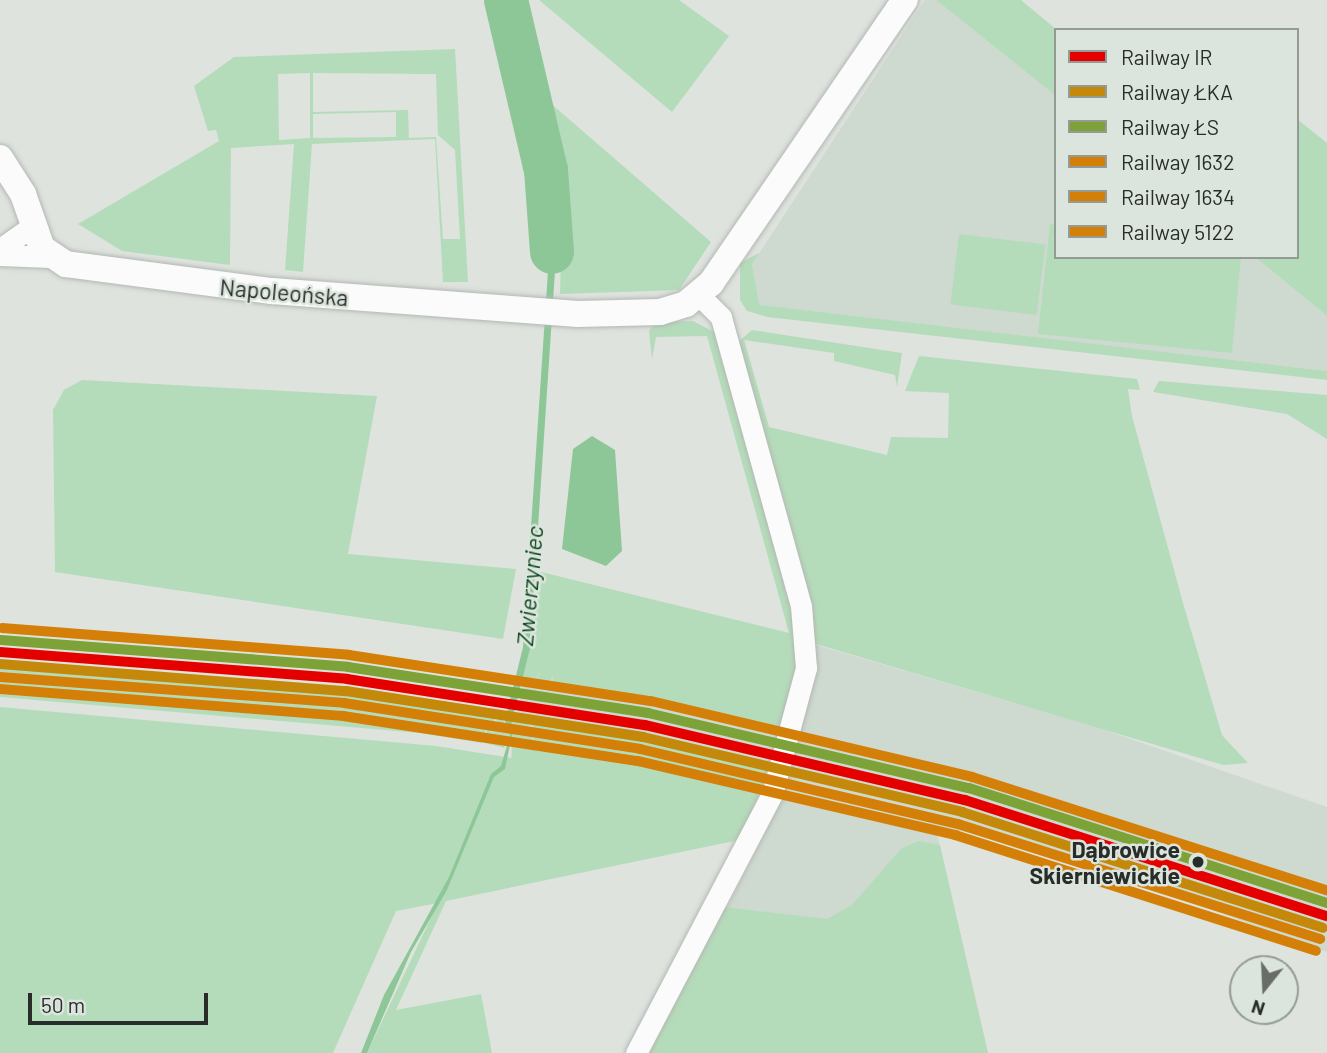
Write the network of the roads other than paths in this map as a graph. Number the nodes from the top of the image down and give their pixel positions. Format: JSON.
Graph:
{"nodes":[{"id":1,"x":905,"y":0,"type":"edge"},
{"id":2,"x":0,"y":158,"type":"edge"},
{"id":3,"x":31,"y":227,"type":"junction"},
{"id":4,"x":0,"y":249,"type":"edge"},
{"id":5,"x":0,"y":255,"type":"edge"},
{"id":6,"x":51,"y":257,"type":"junction"},
{"id":7,"x":700,"y":296,"type":"junction"},
{"id":8,"x":636,"y":1053,"type":"edge"}],
"edges":[{"from":1,"to":7,"type":"street"},
{"from":2,"to":3,"type":"street"},
{"from":3,"to":4,"type":"street"},
{"from":3,"to":6,"type":"street"},
{"from":5,"to":6,"type":"street","name":"Napoleońska"},
{"from":6,"to":7,"type":"street","name":"Napoleońska"},
{"from":7,"to":8,"type":"street"}]}
